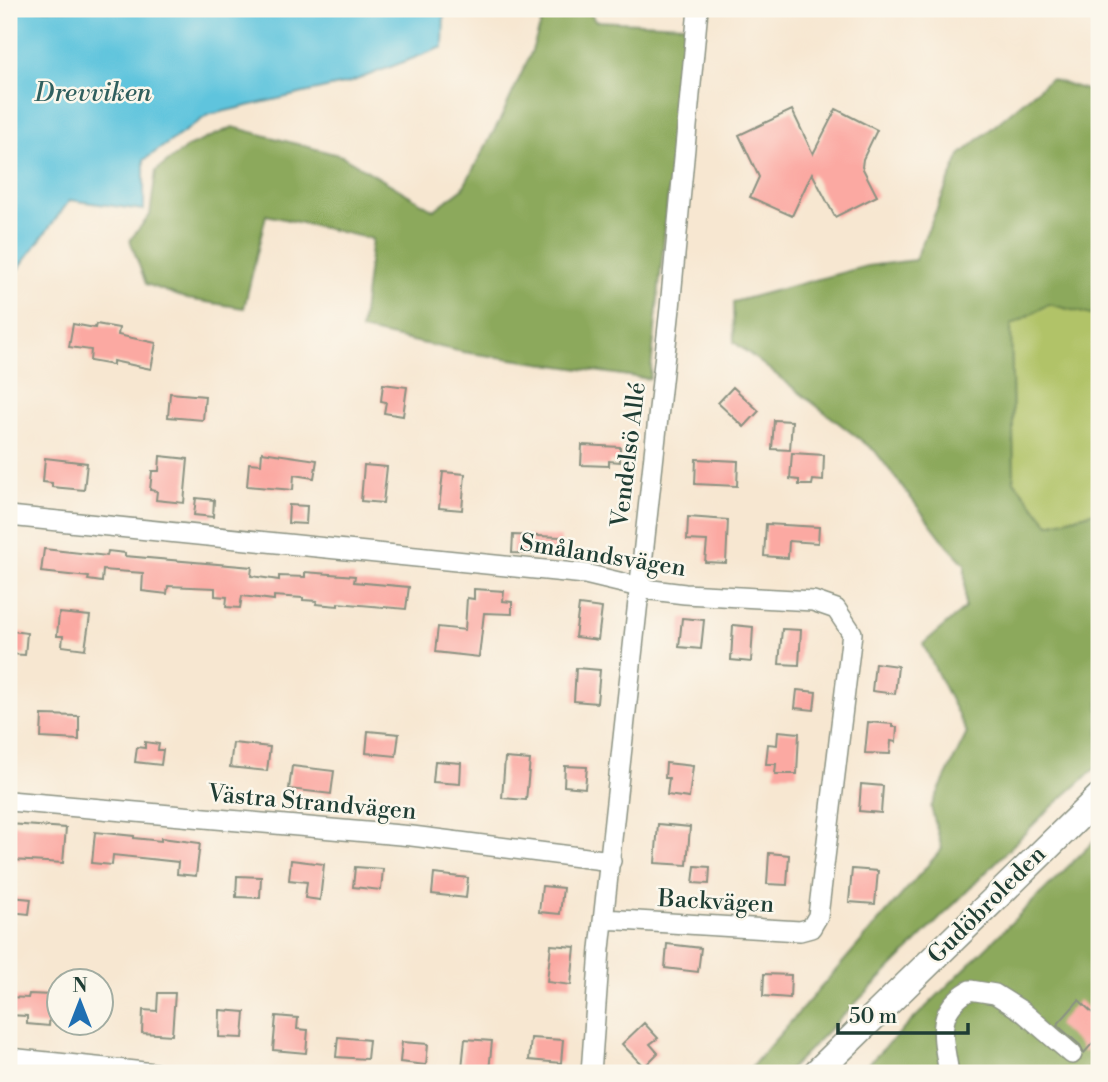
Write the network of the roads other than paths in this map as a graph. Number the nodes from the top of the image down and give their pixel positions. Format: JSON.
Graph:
{"nodes":[{"id":1,"x":698,"y":9,"type":"edge"},
{"id":2,"x":9,"y":516,"type":"edge"},
{"id":3,"x":638,"y":586,"type":"junction"},
{"id":4,"x":1099,"y":797,"type":"edge"},
{"id":5,"x":9,"y":801,"type":"edge"},
{"id":6,"x":611,"y":861,"type":"junction"},
{"id":7,"x":818,"y":916,"type":"joint"},
{"id":8,"x":604,"y":919,"type":"junction"},
{"id":9,"x":1072,"y":1054,"type":"dead end"},
{"id":10,"x":9,"y":1058,"type":"edge"},
{"id":11,"x":154,"y":1073,"type":"edge"},
{"id":12,"x":591,"y":1073,"type":"edge"},
{"id":13,"x":816,"y":1073,"type":"edge"},
{"id":14,"x":948,"y":1073,"type":"edge"}],
"edges":[{"from":1,"to":3,"type":"street","name":"Vendelsö Allé"},
{"from":2,"to":3,"type":"street","name":"Smålandsvägen"},
{"from":3,"to":6,"type":"street","name":"Vendelsö Allé"},
{"from":3,"to":7,"type":"street","name":"Smålandsvägen"},
{"from":4,"to":13,"type":"main road","name":"Gudöbroleden"},
{"from":5,"to":6,"type":"street","name":"Västra Strandvägen"},
{"from":6,"to":8,"type":"street","name":"Vendelsö Allé"},
{"from":7,"to":8,"type":"street","name":"Backvägen"},
{"from":8,"to":12,"type":"street","name":"Vendelsö Allé"},
{"from":9,"to":14,"type":"street"},
{"from":10,"to":11,"type":"street"}]}
